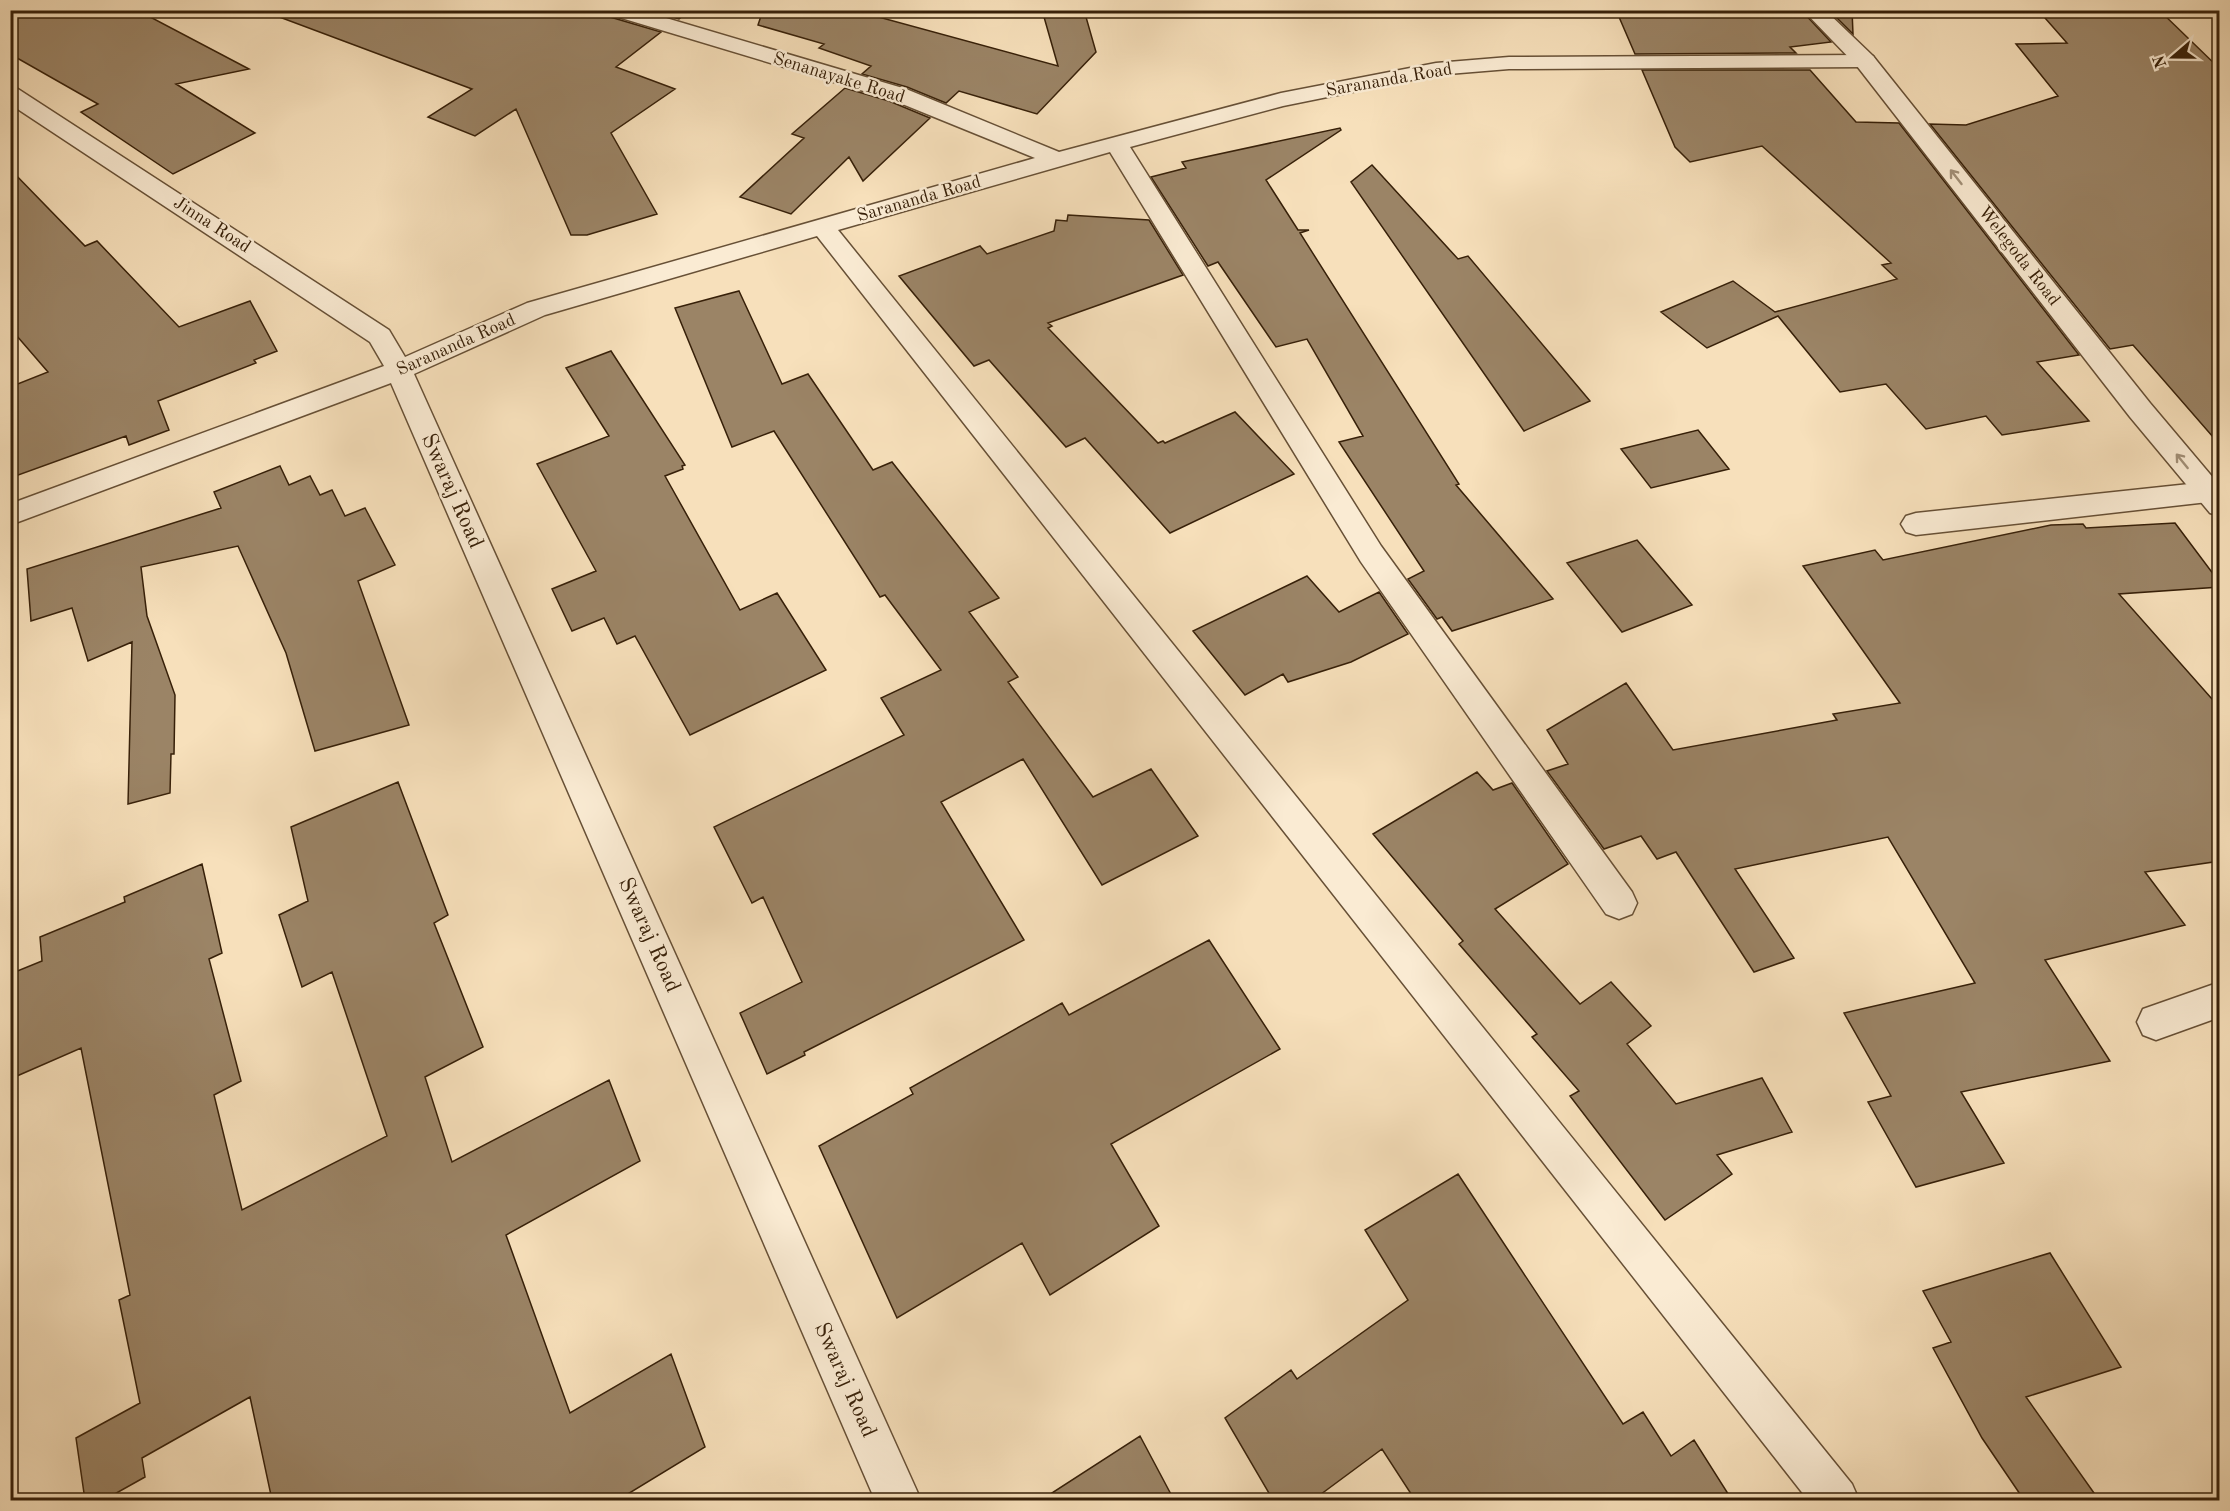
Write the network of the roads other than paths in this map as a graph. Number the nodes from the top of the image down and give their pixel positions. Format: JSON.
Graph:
{"nodes":[{"id":1,"x":615,"y":10,"type":"edge"},
{"id":2,"x":1813,"y":10,"type":"edge"},
{"id":3,"x":1865,"y":61,"type":"junction"},
{"id":4,"x":10,"y":94,"type":"edge"},
{"id":5,"x":1117,"y":144,"type":"junction"},
{"id":6,"x":1057,"y":159,"type":"junction"},
{"id":7,"x":823,"y":227,"type":"junction"},
{"id":8,"x":399,"y":370,"type":"junction"},
{"id":9,"x":2214,"y":499,"type":"edge"},
{"id":10,"x":10,"y":515,"type":"edge"},
{"id":11,"x":1916,"y":524,"type":"dead end"},
{"id":12,"x":1620,"y":903,"type":"dead end"},
{"id":13,"x":2220,"y":999,"type":"edge"},
{"id":14,"x":2156,"y":1022,"type":"dead end"},
{"id":15,"x":898,"y":1500,"type":"edge"},
{"id":16,"x":1836,"y":1500,"type":"edge"}],
"edges":[{"from":1,"to":6,"type":"street","name":"Senanayake Road"},
{"from":2,"to":3,"type":"street","name":"Welegoda Road"},
{"from":3,"to":5,"type":"street","name":"Sarananda Road"},
{"from":9,"to":3,"type":"street","name":"Welegoda Road","one_way":true},
{"from":4,"to":8,"type":"street","name":"Jinna Road"},
{"from":5,"to":6,"type":"street","name":"Sarananda Road"},
{"from":5,"to":12,"type":"street"},
{"from":6,"to":7,"type":"street","name":"Sarananda Road"},
{"from":7,"to":8,"type":"street","name":"Sarananda Road"},
{"from":7,"to":16,"type":"street"},
{"from":8,"to":10,"type":"street","name":"Sarananda Road"},
{"from":8,"to":15,"type":"street","name":"Swaraj Road"},
{"from":9,"to":11,"type":"street"},
{"from":13,"to":14,"type":"street"}]}
